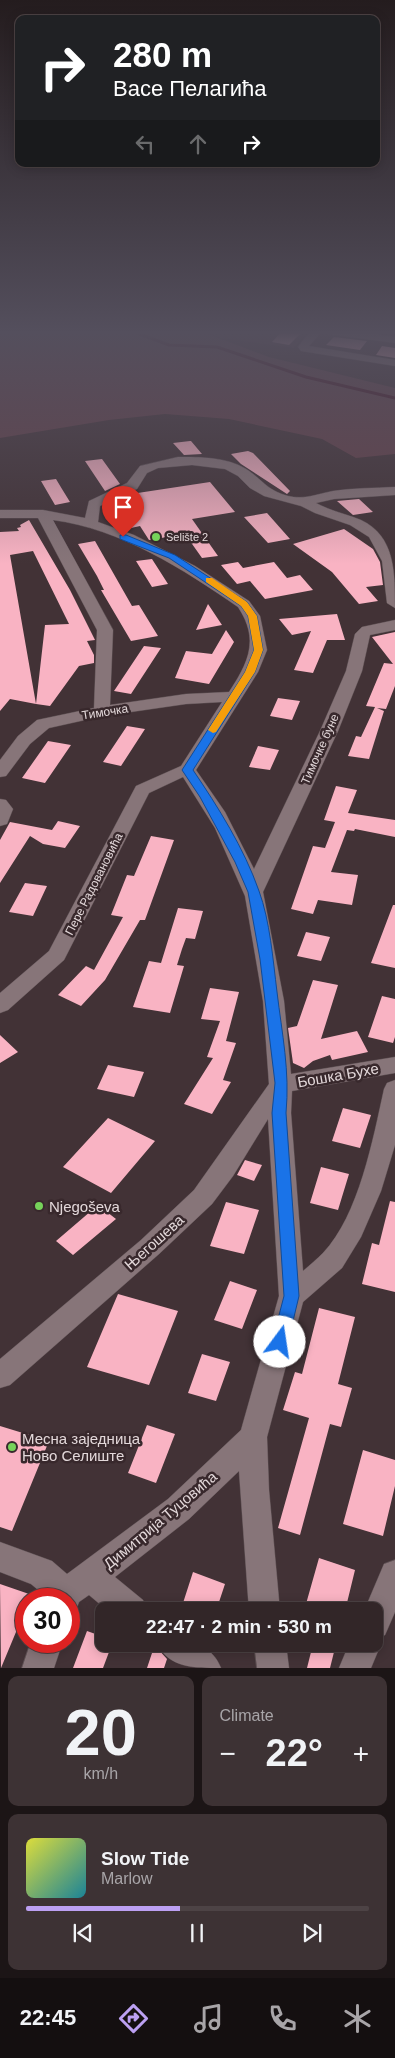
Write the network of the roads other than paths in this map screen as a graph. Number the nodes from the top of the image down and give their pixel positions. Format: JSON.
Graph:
{"nodes":[{"id":1,"x":395,"y":492,"type":"edge"},
{"id":2,"x":306,"y":503,"type":"junction"},
{"id":3,"x":0,"y":514,"type":"edge"},
{"id":4,"x":43,"y":514,"type":"junction"},
{"id":5,"x":91,"y":525,"type":"junction"},
{"id":6,"x":395,"y":603,"type":"edge"},
{"id":7,"x":395,"y":624,"type":"edge"},
{"id":8,"x":233,"y":697,"type":"junction"},
{"id":9,"x":103,"y":711,"type":"junction"},
{"id":10,"x":187,"y":770,"type":"junction"},
{"id":11,"x":0,"y":772,"type":"edge"},
{"id":12,"x":0,"y":804,"type":"edge"},
{"id":13,"x":0,"y":820,"type":"edge"},
{"id":14,"x":254,"y":892,"type":"junction"},
{"id":15,"x":0,"y":1005,"type":"edge"},
{"id":16,"x":395,"y":1065,"type":"edge"},
{"id":17,"x":282,"y":1083,"type":"junction"},
{"id":18,"x":395,"y":1089,"type":"edge"},
{"id":19,"x":292,"y":1296,"type":"junction"},
{"id":20,"x":0,"y":1376,"type":"edge"},
{"id":21,"x":253,"y":1437,"type":"junction"},
{"id":22,"x":0,"y":1558,"type":"edge"},
{"id":23,"x":395,"y":1575,"type":"edge"},
{"id":24,"x":70,"y":1588,"type":"edge"},
{"id":25,"x":77,"y":1588,"type":"edge"},
{"id":26,"x":80,"y":1592,"type":"edge"},
{"id":27,"x":107,"y":1602,"type":"edge"},
{"id":28,"x":264,"y":1602,"type":"edge"},
{"id":29,"x":383,"y":1603,"type":"edge"},
{"id":30,"x":184,"y":1652,"type":"edge"},
{"id":31,"x":271,"y":1652,"type":"edge"},
{"id":32,"x":362,"y":1652,"type":"edge"},
{"id":33,"x":43,"y":1653,"type":"edge"},
{"id":34,"x":38,"y":1668,"type":"edge"},
{"id":35,"x":205,"y":1668,"type":"edge"},
{"id":36,"x":273,"y":1668,"type":"edge"},
{"id":37,"x":355,"y":1668,"type":"edge"}],
"edges":[{"from":1,"to":2,"type":"street"},
{"from":2,"to":5,"type":"street"},
{"from":2,"to":6,"type":"street"},
{"from":3,"to":4,"type":"street"},
{"from":4,"to":5,"type":"street"},
{"from":4,"to":9,"type":"street"},
{"from":5,"to":8,"type":"street"},
{"from":7,"to":14,"type":"street","name":"Тимочке буне"},
{"from":8,"to":9,"type":"street","name":"Тимочка"},
{"from":8,"to":10,"type":"street"},
{"from":9,"to":11,"type":"street","name":"Тимочка"},
{"from":10,"to":14,"type":"street"},
{"from":10,"to":15,"type":"street","name":"Пере Радовановића"},
{"from":12,"to":13,"type":"street"},
{"from":14,"to":17,"type":"street"},
{"from":16,"to":17,"type":"street","name":"Бошка Бухе"},
{"from":17,"to":19,"type":"street"},
{"from":17,"to":20,"type":"street","name":"Његошева"},
{"from":18,"to":19,"type":"street"},
{"from":19,"to":21,"type":"street"},
{"from":21,"to":25,"type":"street","name":"Димитрија Туцовића"},
{"from":21,"to":28,"type":"street"},
{"from":22,"to":24,"type":"street"},
{"from":23,"to":29,"type":"street"},
{"from":26,"to":27,"type":"street"},
{"from":30,"to":35,"type":"street"},
{"from":31,"to":36,"type":"street"},
{"from":32,"to":37,"type":"street"},
{"from":33,"to":34,"type":"street"}]}
